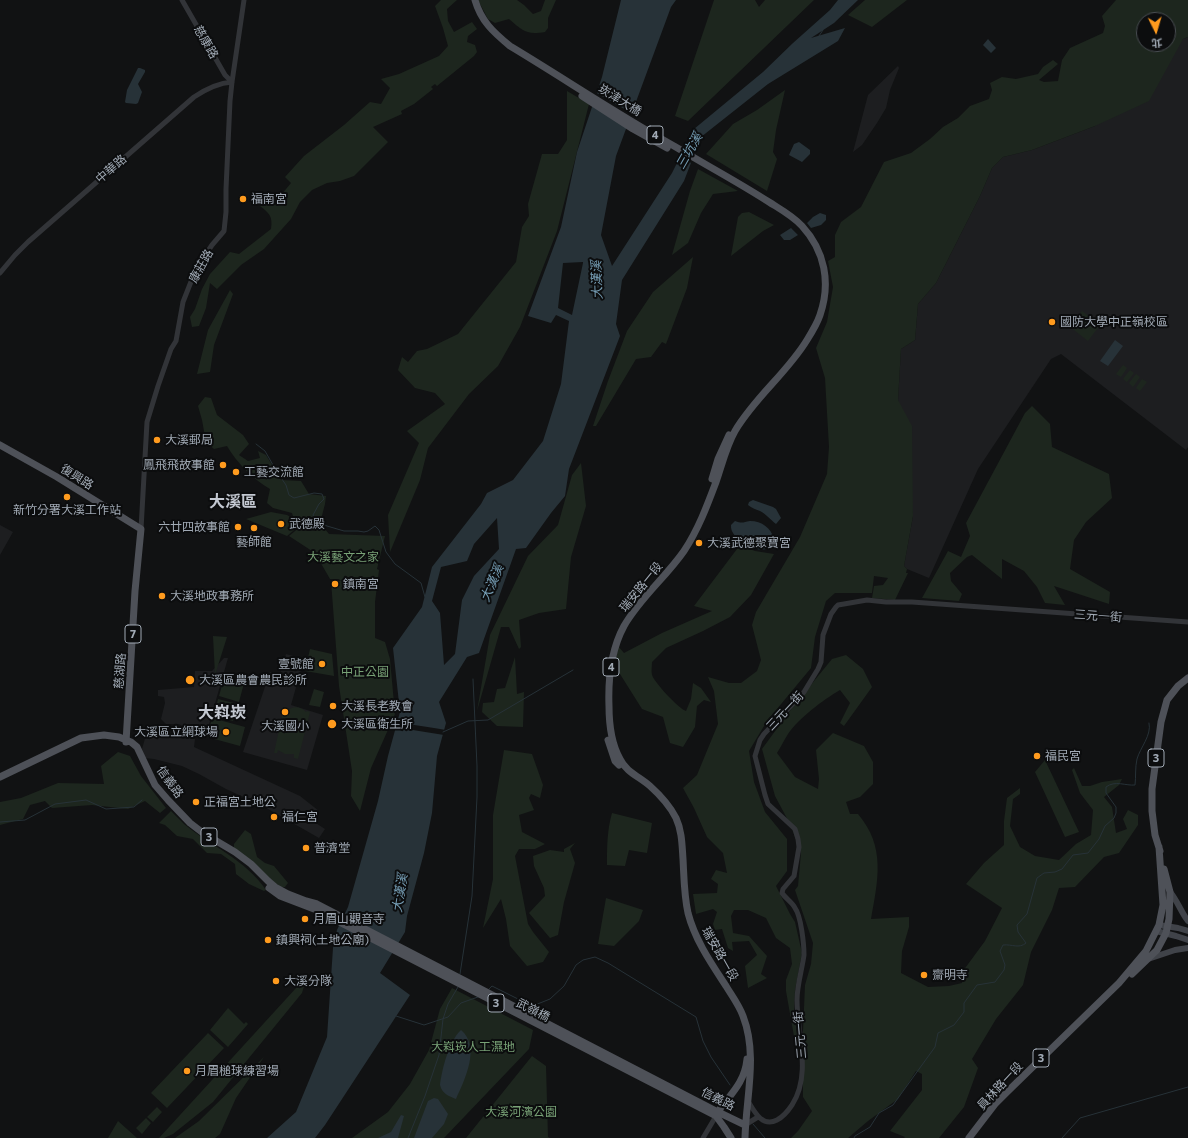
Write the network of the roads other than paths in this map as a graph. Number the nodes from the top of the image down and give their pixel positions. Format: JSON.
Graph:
{"nodes":[{"id":1,"x":182,"y":0,"type":"edge"},
{"id":2,"x":244,"y":0,"type":"edge"},
{"id":3,"x":470,"y":0,"type":"edge"},
{"id":4,"x":475,"y":0,"type":"edge"},
{"id":5,"x":481,"y":20,"type":"junction"},
{"id":6,"x":232,"y":82,"type":"junction"},
{"id":7,"x":819,"y":256,"type":"junction"},
{"id":8,"x":0,"y":273,"type":"edge"},
{"id":9,"x":0,"y":444,"type":"edge"},
{"id":10,"x":141,"y":529,"type":"junction"},
{"id":11,"x":1188,"y":622,"type":"edge"},
{"id":12,"x":1188,"y":678,"type":"edge"},
{"id":13,"x":126,"y":741,"type":"junction"},
{"id":14,"x":0,"y":777,"type":"edge"},
{"id":15,"x":0,"y":782,"type":"edge"},
{"id":16,"x":1159,"y":847,"type":"junction"},
{"id":17,"x":1170,"y":892,"type":"junction"},
{"id":18,"x":316,"y":906,"type":"joint"},
{"id":19,"x":1188,"y":921,"type":"edge"},
{"id":20,"x":1158,"y":928,"type":"junction"},
{"id":21,"x":1167,"y":930,"type":"junction"},
{"id":22,"x":1188,"y":931,"type":"edge"},
{"id":23,"x":1188,"y":940,"type":"edge"},
{"id":24,"x":1188,"y":948,"type":"edge"},
{"id":25,"x":1148,"y":959,"type":"junction"},
{"id":26,"x":1119,"y":983,"type":"junction"},
{"id":27,"x":736,"y":1090,"type":"junction"},
{"id":28,"x":680,"y":1095,"type":"joint"},
{"id":29,"x":748,"y":1100,"type":"junction"},
{"id":30,"x":717,"y":1114,"type":"junction"},
{"id":31,"x":758,"y":1117,"type":"junction"},
{"id":32,"x":745,"y":1125,"type":"junction"},
{"id":33,"x":708,"y":1127,"type":"junction"},
{"id":34,"x":724,"y":1127,"type":"junction"},
{"id":35,"x":703,"y":1138,"type":"edge"},
{"id":36,"x":731,"y":1138,"type":"edge"},
{"id":37,"x":745,"y":1138,"type":"edge"},
{"id":38,"x":969,"y":1138,"type":"edge"}],
"edges":[{"from":1,"to":6,"type":"street","name":"慈康路"},
{"from":2,"to":6,"type":"street","name":"康莊路"},
{"from":3,"to":5,"type":"main road","number":"4"},
{"from":4,"to":5,"type":"main road","number":"4"},
{"from":5,"to":7,"type":"main road","name":"崁津大橋","number":"4"},
{"from":6,"to":8,"type":"street","name":"中華路"},
{"from":6,"to":10,"type":"street","name":"康莊路"},
{"from":7,"to":27,"type":"main road","name":"瑞安路一段","number":"4"},
{"from":7,"to":29,"type":"main road","name":"瑞安路一段","number":"4"},
{"from":9,"to":10,"type":"main road","name":"復興路"},
{"from":10,"to":13,"type":"main road","name":"慈湖路","number":"7"},
{"from":11,"to":31,"type":"street","name":"三元一街"},
{"from":12,"to":16,"type":"main road","number":"3"},
{"from":13,"to":14,"type":"main road","name":"信義路","number":"3"},
{"from":13,"to":15,"type":"main road"},
{"from":13,"to":18,"type":"main road","name":"信義路","number":"3"},
{"from":16,"to":17,"type":"main road","number":"3"},
{"from":16,"to":20,"type":"main road","number":"3"},
{"from":17,"to":19,"type":"main road"},
{"from":17,"to":21,"type":"main road","number":"3"},
{"from":18,"to":28,"type":"main road","name":"武嶺橋","number":"3"},
{"from":20,"to":21,"type":"main road"},
{"from":20,"to":26,"type":"main road","name":"員林路一段","number":"3"},
{"from":21,"to":22,"type":"main road"},
{"from":21,"to":23,"type":"main road"},
{"from":21,"to":25,"type":"main road","name":"員林路一段","number":"3"},
{"from":24,"to":25,"type":"main road"},
{"from":25,"to":26,"type":"main road","name":"員林路一段","number":"3"},
{"from":26,"to":38,"type":"main road","name":"員林路一段","number":"3"},
{"from":27,"to":29,"type":"main road"},
{"from":27,"to":30,"type":"main road","name":"瑞安路一段","number":"4"},
{"from":28,"to":30,"type":"main road","name":"信義路","number":"3"},
{"from":29,"to":31,"type":"street"},
{"from":29,"to":32,"type":"main road","name":"瑞安路一段","number":"4"},
{"from":30,"to":32,"type":"main road","name":"信義路"},
{"from":30,"to":33,"type":"street"},
{"from":30,"to":34,"type":"main road","number":"3"},
{"from":31,"to":32,"type":"street"},
{"from":32,"to":37,"type":"main road","name":"瑞安路一段"},
{"from":33,"to":34,"type":"street"},
{"from":33,"to":35,"type":"street"},
{"from":34,"to":36,"type":"main road","number":"3"}]}
